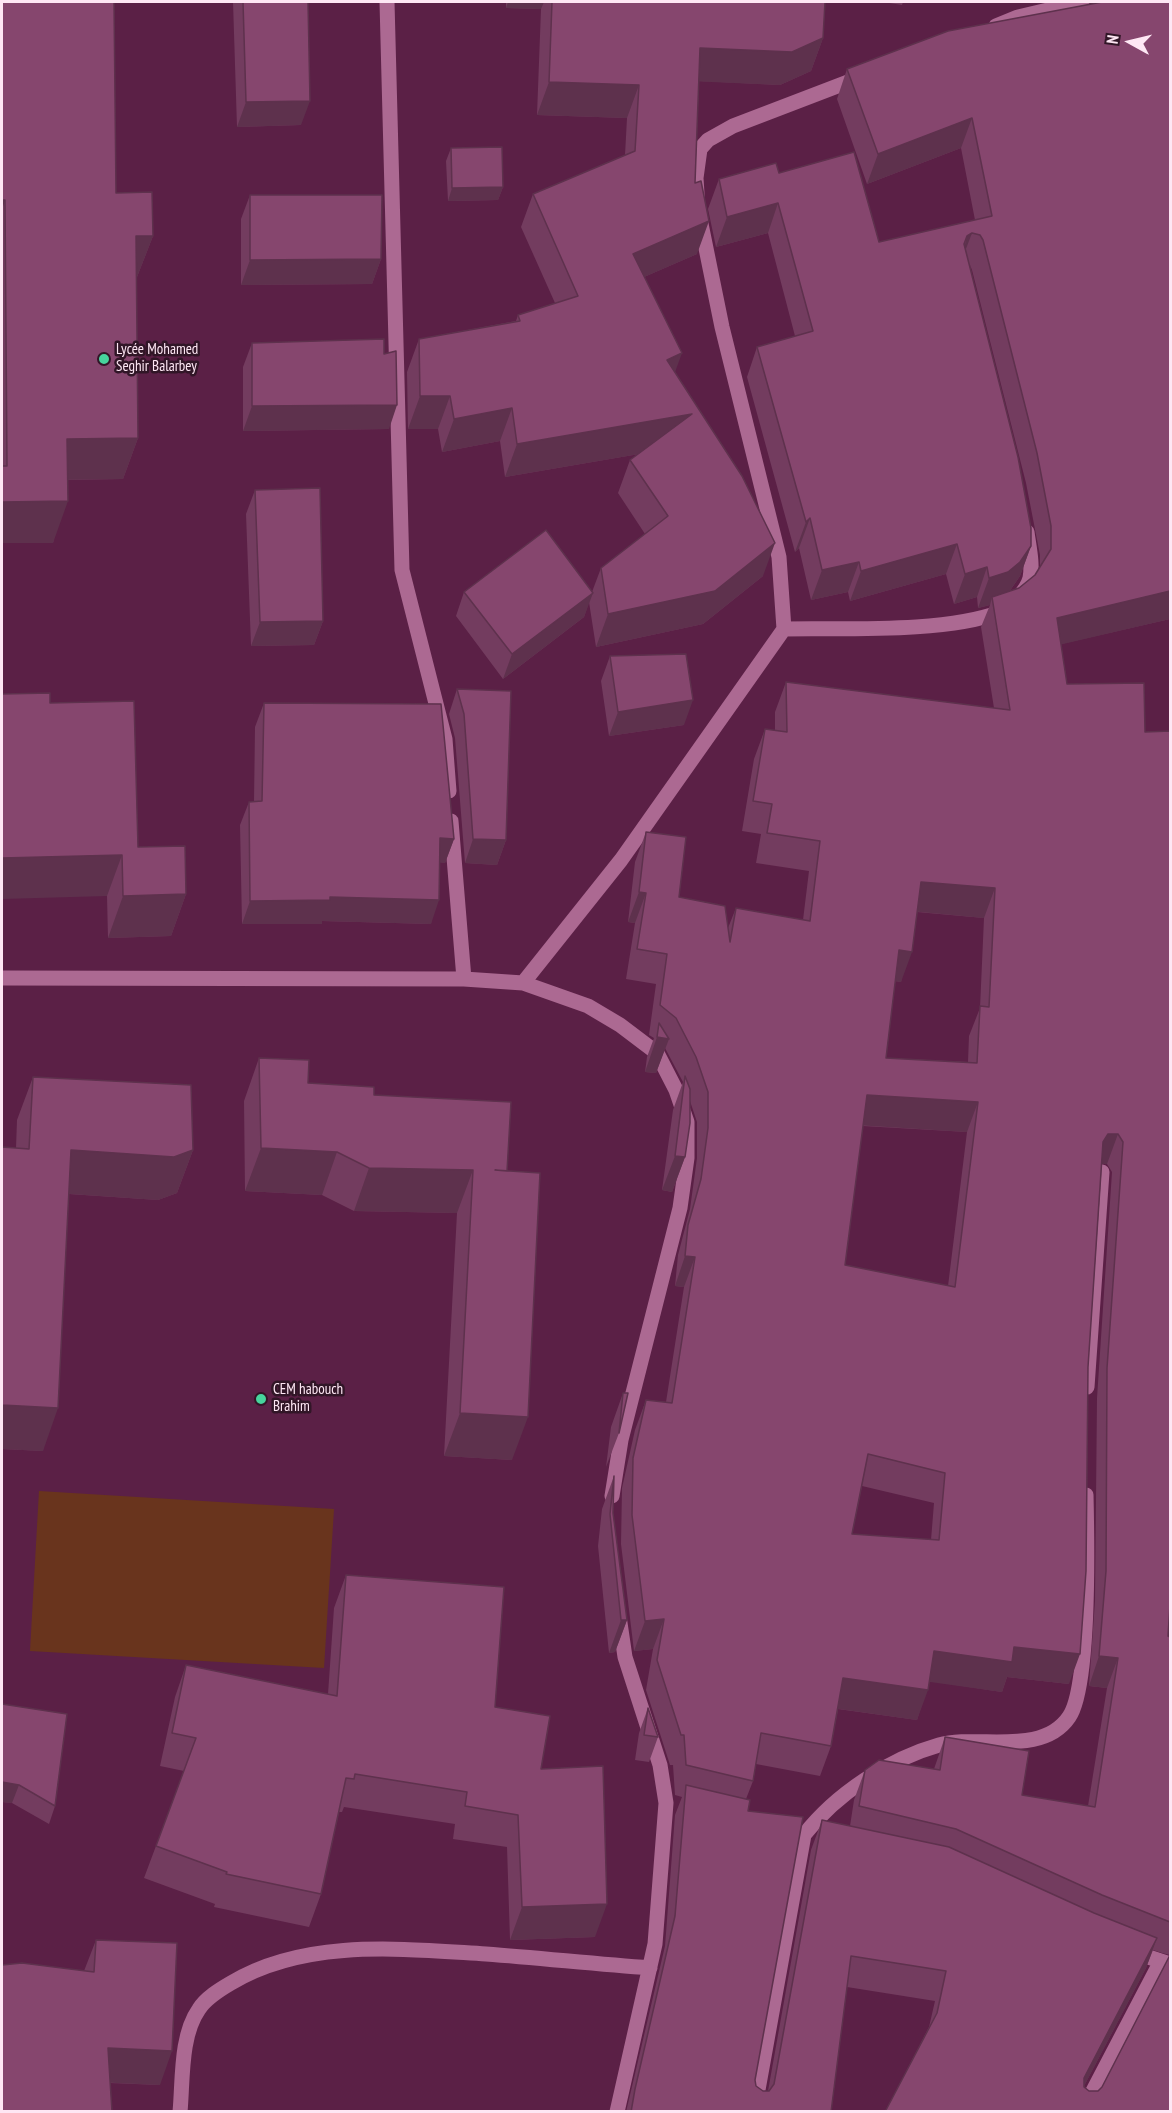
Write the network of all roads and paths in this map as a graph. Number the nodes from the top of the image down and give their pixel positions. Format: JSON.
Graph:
{"nodes":[{"id":1,"x":387,"y":2,"type":"edge"},
{"id":2,"x":1023,"y":2,"type":"edge"},
{"id":3,"x":1082,"y":2,"type":"edge"},
{"id":4,"x":1018,"y":17,"type":"junction"},
{"id":5,"x":985,"y":30,"type":"edge"},
{"id":6,"x":876,"y":71,"type":"edge"},
{"id":7,"x":1024,"y":517,"type":"edge"},
{"id":8,"x":784,"y":629,"type":"junction"},
{"id":9,"x":2,"y":978,"type":"edge"},
{"id":10,"x":464,"y":979,"type":"junction"},
{"id":11,"x":523,"y":983,"type":"junction"},
{"id":12,"x":1102,"y":1172,"type":"edge"},
{"id":13,"x":1086,"y":1402,"type":"edge"},
{"id":14,"x":1086,"y":1482,"type":"edge"},
{"id":15,"x":612,"y":1510,"type":"edge"},
{"id":16,"x":616,"y":1599,"type":"edge"},
{"id":17,"x":1118,"y":1946,"type":"edge"},
{"id":18,"x":1165,"y":1963,"type":"edge"},
{"id":19,"x":650,"y":1968,"type":"junction"},
{"id":20,"x":180,"y":2112,"type":"edge"},
{"id":21,"x":616,"y":2112,"type":"edge"},
{"id":22,"x":754,"y":2112,"type":"edge"},
{"id":23,"x":1082,"y":2112,"type":"edge"}],
"edges":[{"from":1,"to":10,"type":"street"},
{"from":2,"to":4,"type":"street"},
{"from":3,"to":4,"type":"street"},
{"from":4,"to":5,"type":"street"},
{"from":6,"to":8,"type":"street"},
{"from":7,"to":8,"type":"street"},
{"from":8,"to":11,"type":"street"},
{"from":9,"to":10,"type":"street"},
{"from":10,"to":11,"type":"street"},
{"from":11,"to":15,"type":"street"},
{"from":12,"to":13,"type":"street"},
{"from":14,"to":22,"type":"street"},
{"from":16,"to":19,"type":"street"},
{"from":17,"to":18,"type":"street"},
{"from":18,"to":23,"type":"street"},
{"from":19,"to":20,"type":"street"},
{"from":19,"to":21,"type":"street"}]}
